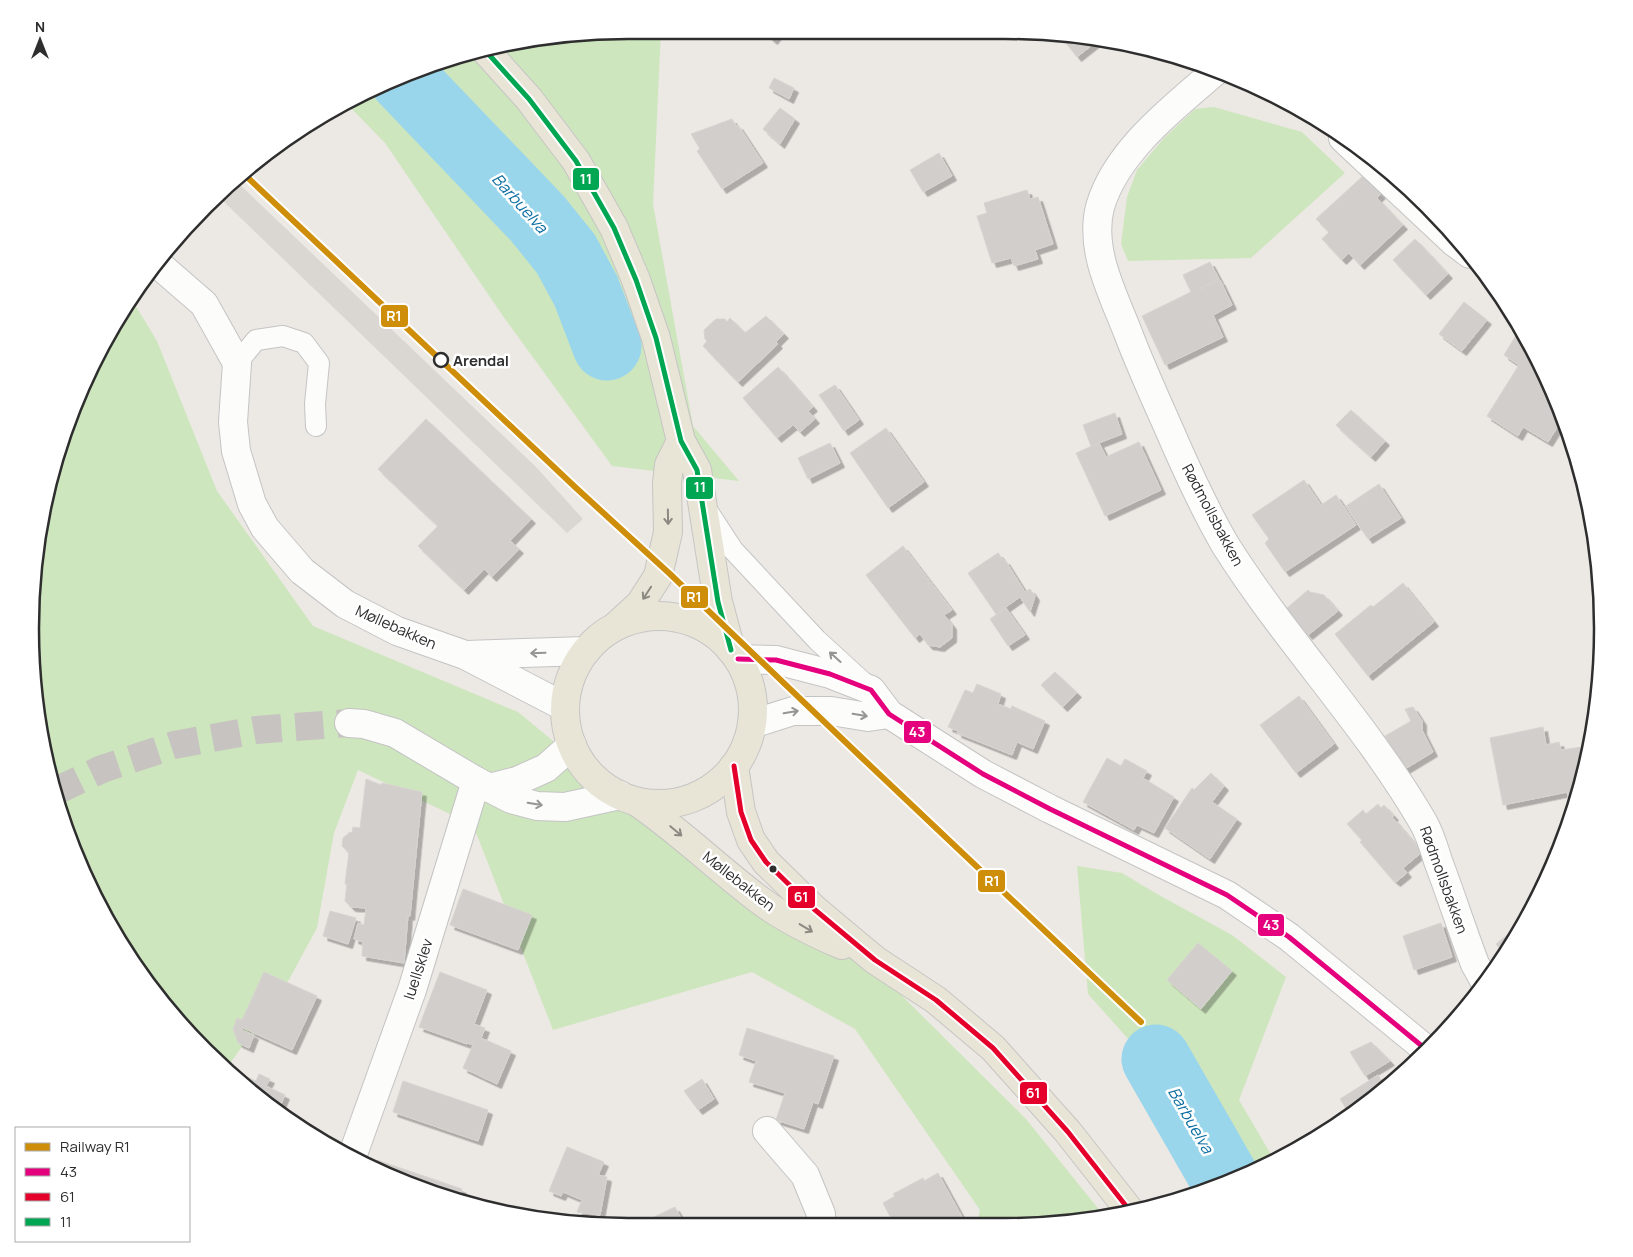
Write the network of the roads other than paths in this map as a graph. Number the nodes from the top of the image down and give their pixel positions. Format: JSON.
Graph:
{"nodes":[{"id":1,"x":490,"y":56,"type":"edge"},
{"id":2,"x":1210,"y":76,"type":"edge"},
{"id":3,"x":1407,"y":197,"type":"edge"},
{"id":4,"x":1426,"y":216,"type":"edge"},
{"id":5,"x":162,"y":268,"type":"edge"},
{"id":6,"x":237,"y":363,"type":"junction"},
{"id":7,"x":316,"y":426,"type":"dead end"},
{"id":8,"x":681,"y":441,"type":"junction"},
{"id":9,"x":703,"y":504,"type":"junction"},
{"id":10,"x":616,"y":627,"type":"junction"},
{"id":11,"x":586,"y":651,"type":"junction"},
{"id":12,"x":735,"y":654,"type":"junction"},
{"id":13,"x":465,"y":655,"type":"junction"},
{"id":14,"x":871,"y":690,"type":"junction"},
{"id":15,"x":565,"y":707,"type":"junction"},
{"id":16,"x":890,"y":714,"type":"junction"},
{"id":17,"x":349,"y":723,"type":"tunnel mouth"},
{"id":18,"x":752,"y":724,"type":"junction"},
{"id":19,"x":572,"y":745,"type":"junction"},
{"id":20,"x":734,"y":766,"type":"junction"},
{"id":21,"x":482,"y":785,"type":"junction"},
{"id":22,"x":628,"y":799,"type":"junction"},
{"id":23,"x":875,"y":960,"type":"junction"},
{"id":24,"x":1481,"y":975,"type":"edge"},
{"id":25,"x":1422,"y":1046,"type":"edge"},
{"id":26,"x":767,"y":1131,"type":"dead end"},
{"id":27,"x":354,"y":1150,"type":"edge"},
{"id":28,"x":1126,"y":1206,"type":"edge"},
{"id":29,"x":821,"y":1218,"type":"edge"}],
"edges":[{"from":1,"to":8,"type":"main road"},
{"from":2,"to":24,"type":"street","name":"Rødmollsbakken"},
{"from":3,"to":4,"type":"street"},
{"from":5,"to":6,"type":"street"},
{"from":6,"to":7,"type":"lane"},
{"from":6,"to":13,"type":"street","name":"Møllebakken"},
{"from":8,"to":9,"type":"main road"},
{"from":8,"to":10,"type":"main road","one_way":true},
{"from":9,"to":12,"type":"main road"},
{"from":14,"to":9,"type":"lane","one_way":true},
{"from":10,"to":11,"type":"main road","name":"Møllebakken"},
{"from":10,"to":12,"type":"main road"},
{"from":11,"to":13,"type":"street","name":"Møllebakken","one_way":true},
{"from":11,"to":15,"type":"main road","name":"Møllebakken"},
{"from":12,"to":14,"type":"street"},
{"from":12,"to":18,"type":"main road"},
{"from":13,"to":15,"type":"street","name":"Møllebakken"},
{"from":14,"to":16,"type":"street"},
{"from":15,"to":19,"type":"main road","name":"Møllebakken"},
{"from":18,"to":16,"type":"street","one_way":true},
{"from":16,"to":25,"type":"street"},
{"from":17,"to":21,"type":"street"},
{"from":18,"to":20,"type":"main road"},
{"from":19,"to":21,"type":"street"},
{"from":19,"to":22,"type":"main road","name":"Møllebakken"},
{"from":20,"to":22,"type":"main road"},
{"from":20,"to":23,"type":"main road","name":"Møllebakken"},
{"from":21,"to":22,"type":"street","one_way":true},
{"from":21,"to":27,"type":"street","name":"Iuellsklev"},
{"from":22,"to":23,"type":"main road","name":"Møllebakken","one_way":true},
{"from":23,"to":28,"type":"main road","name":"Møllebakken"},
{"from":26,"to":29,"type":"street"}]}
